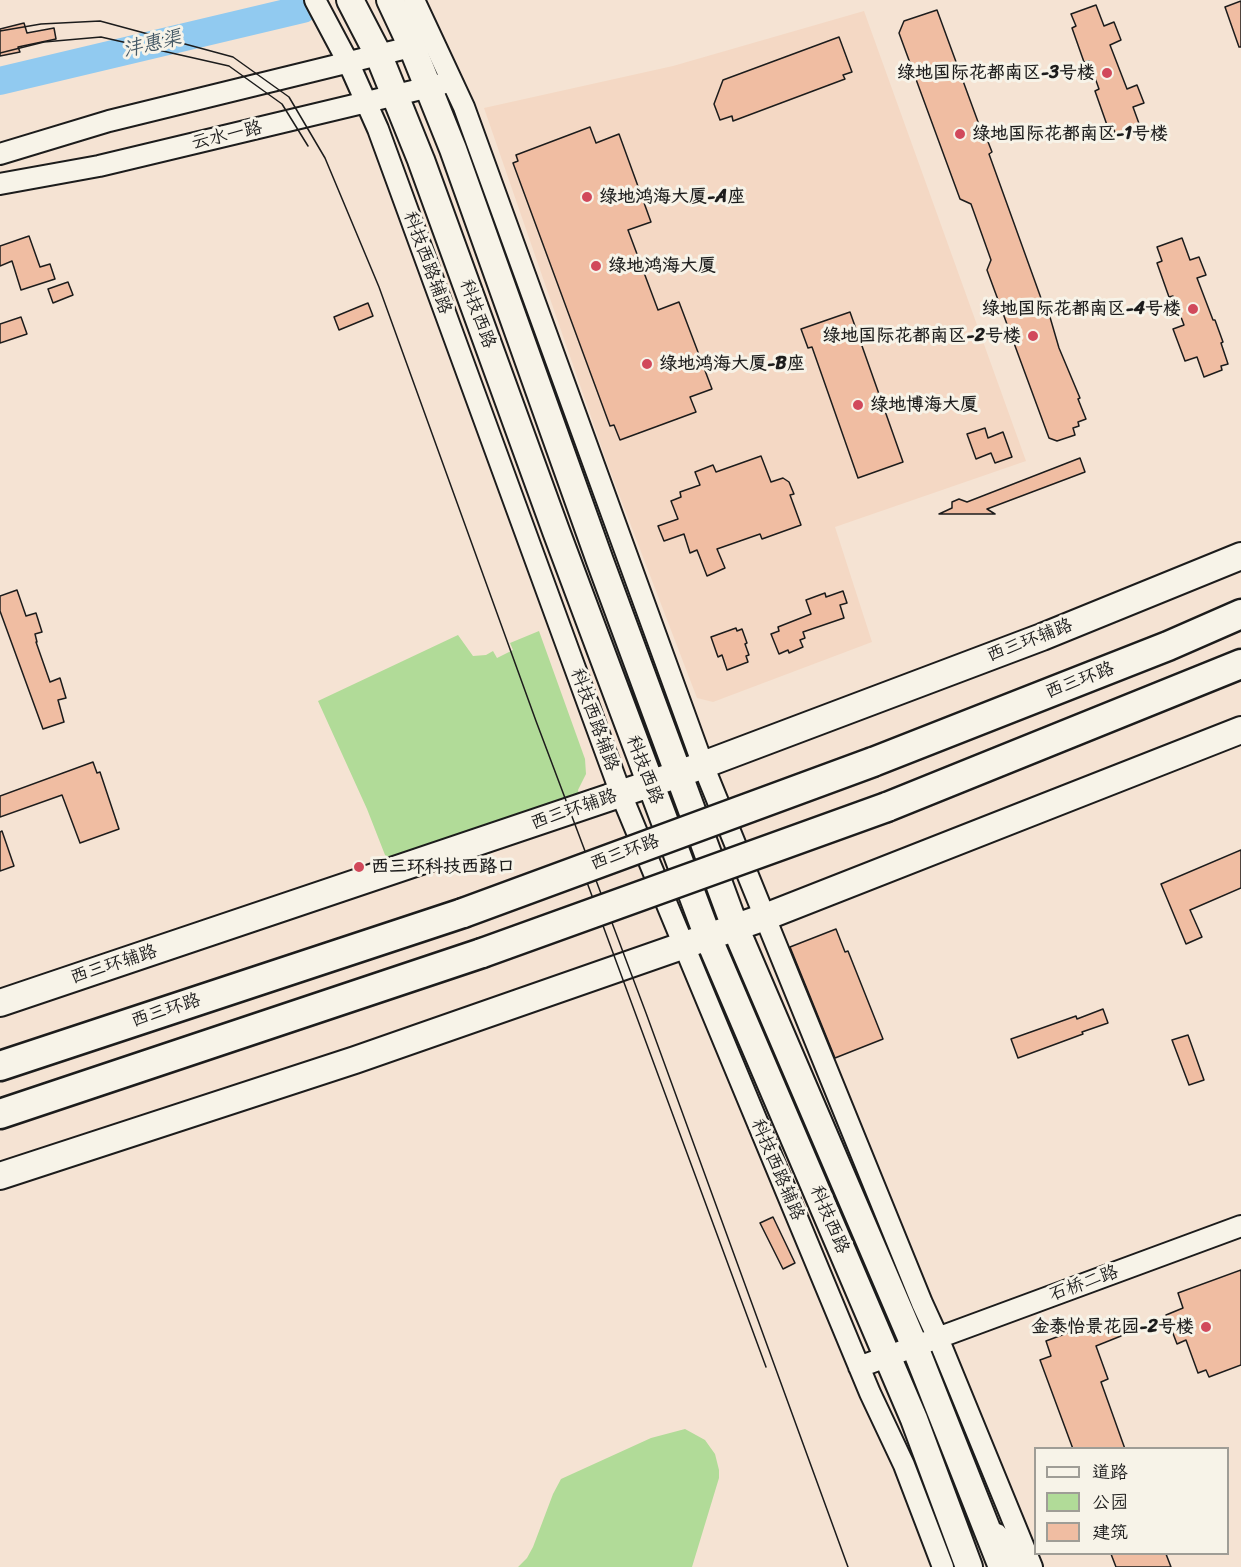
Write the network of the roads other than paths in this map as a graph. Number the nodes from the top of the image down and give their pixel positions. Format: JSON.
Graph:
{"nodes":[{"id":1,"x":315,"y":0,"type":"edge"},
{"id":2,"x":350,"y":0,"type":"edge"},
{"id":3,"x":390,"y":0,"type":"edge"},
{"id":4,"x":414,"y":0,"type":"edge"},
{"id":5,"x":424,"y":44,"type":"junction"},
{"id":6,"x":379,"y":56,"type":"junction"},
{"id":7,"x":349,"y":64,"type":"junction"},
{"id":8,"x":441,"y":85,"type":"junction"},
{"id":9,"x":395,"y":96,"type":"junction"},
{"id":10,"x":367,"y":103,"type":"junction"},
{"id":11,"x":0,"y":154,"type":"edge"},
{"id":12,"x":0,"y":184,"type":"edge"},
{"id":13,"x":1241,"y":556,"type":"edge"},
{"id":14,"x":1241,"y":614,"type":"edge"},
{"id":15,"x":1241,"y":664,"type":"edge"},
{"id":16,"x":1241,"y":730,"type":"edge"},
{"id":17,"x":703,"y":765,"type":"junction"},
{"id":18,"x":679,"y":774,"type":"junction"},
{"id":19,"x":650,"y":785,"type":"junction"},
{"id":20,"x":621,"y":794,"type":"junction"},
{"id":21,"x":765,"y":916,"type":"junction"},
{"id":22,"x":735,"y":927,"type":"junction"},
{"id":23,"x":708,"y":937,"type":"junction"},
{"id":24,"x":683,"y":946,"type":"junction"},
{"id":25,"x":0,"y":1003,"type":"edge"},
{"id":26,"x":0,"y":1066,"type":"edge"},
{"id":27,"x":0,"y":1114,"type":"edge"},
{"id":28,"x":0,"y":1176,"type":"edge"},
{"id":29,"x":1241,"y":1226,"type":"edge"},
{"id":30,"x":927,"y":1343,"type":"junction"},
{"id":31,"x":888,"y":1357,"type":"junction"},
{"id":32,"x":860,"y":1367,"type":"junction"},
{"id":33,"x":977,"y":1502,"type":"junction"},
{"id":34,"x":943,"y":1567,"type":"edge"},
{"id":35,"x":969,"y":1567,"type":"edge"},
{"id":36,"x":1002,"y":1567,"type":"edge"},
{"id":37,"x":1018,"y":1567,"type":"edge"},
{"id":38,"x":1032,"y":1567,"type":"edge"}],
"edges":[{"from":1,"to":7,"type":"street","name":"科技西路辅路"},
{"from":2,"to":6,"type":"main road","name":"科技西路"},
{"from":3,"to":5,"type":"main road","name":"科技西路"},
{"from":4,"to":5,"type":"street"},
{"from":5,"to":6,"type":"street"},
{"from":5,"to":8,"type":"main road","name":"科技西路"},
{"from":6,"to":7,"type":"street"},
{"from":6,"to":9,"type":"main road","name":"科技西路"},
{"from":7,"to":10,"type":"street","name":"科技西路辅路"},
{"from":7,"to":11,"type":"street"},
{"from":8,"to":9,"type":"street","name":"云水一路"},
{"from":8,"to":17,"type":"street"},
{"from":8,"to":18,"type":"main road","name":"科技西路"},
{"from":9,"to":10,"type":"street","name":"云水一路"},
{"from":9,"to":19,"type":"main road","name":"科技西路"},
{"from":10,"to":12,"type":"street","name":"云水一路"},
{"from":10,"to":20,"type":"street","name":"科技西路辅路"},
{"from":13,"to":17,"type":"main road","name":"西三环辅路"},
{"from":14,"to":26,"type":"highway","name":"西三环路","bridge":true},
{"from":15,"to":27,"type":"highway","bridge":true},
{"from":16,"to":21,"type":"main road"},
{"from":17,"to":18,"type":"main road","name":"西三环辅路"},
{"from":17,"to":21,"type":"street"},
{"from":18,"to":19,"type":"main road","name":"西三环辅路"},
{"from":18,"to":22,"type":"main road","name":"科技西路"},
{"from":19,"to":20,"type":"main road","name":"西三环辅路"},
{"from":19,"to":23,"type":"main road","name":"科技西路"},
{"from":20,"to":24,"type":"street","name":"科技西路辅路"},
{"from":20,"to":25,"type":"main road","name":"西三环辅路"},
{"from":21,"to":22,"type":"main road"},
{"from":21,"to":30,"type":"street"},
{"from":22,"to":23,"type":"main road"},
{"from":22,"to":30,"type":"main road","name":"科技西路"},
{"from":23,"to":24,"type":"main road"},
{"from":23,"to":31,"type":"main road","name":"科技西路"},
{"from":24,"to":28,"type":"main road"},
{"from":24,"to":32,"type":"street","name":"科技西路辅路"},
{"from":29,"to":30,"type":"street","name":"石桥二路"},
{"from":30,"to":31,"type":"street","name":"石桥二路"},
{"from":30,"to":33,"type":"main road","name":"科技西路"},
{"from":30,"to":38,"type":"street"},
{"from":31,"to":32,"type":"street","name":"石桥二路"},
{"from":31,"to":35,"type":"main road","name":"科技西路"},
{"from":32,"to":34,"type":"street","name":"科技西路辅路"},
{"from":33,"to":36,"type":"main road","name":"科技西路"},
{"from":33,"to":37,"type":"street"}]}
